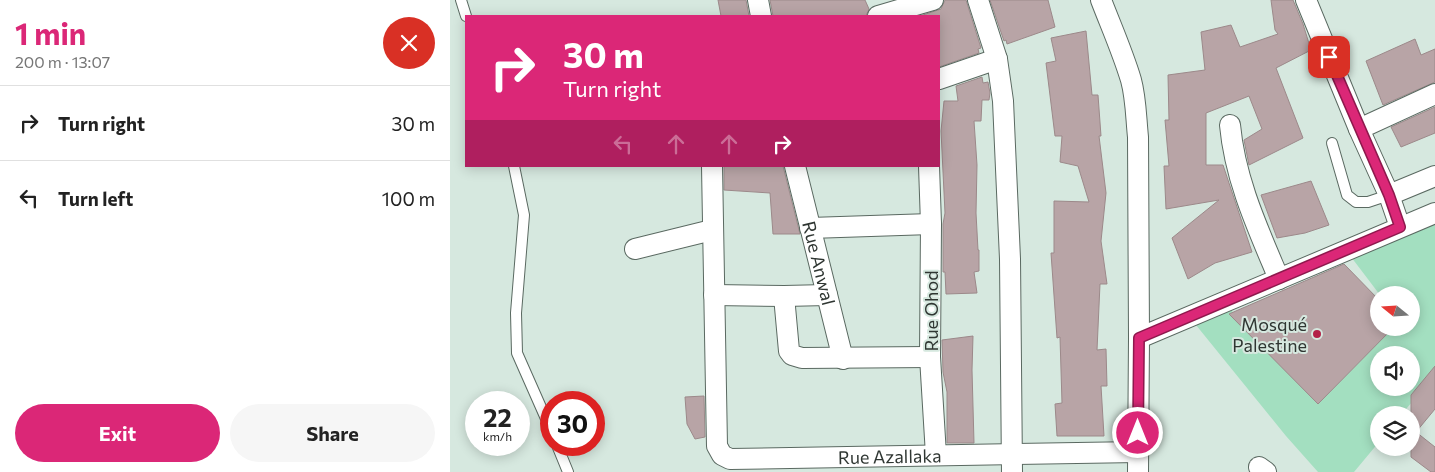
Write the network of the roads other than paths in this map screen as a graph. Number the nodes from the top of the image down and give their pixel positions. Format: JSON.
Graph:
{"nodes":[{"id":1,"x":461,"y":0,"type":"edge"},
{"id":2,"x":758,"y":0,"type":"edge"},
{"id":3,"x":933,"y":0,"type":"edge"},
{"id":4,"x":978,"y":0,"type":"edge"},
{"id":5,"x":1101,"y":0,"type":"edge"},
{"id":6,"x":1306,"y":0,"type":"edge"},
{"id":7,"x":466,"y":15,"type":"edge"},
{"id":8,"x":761,"y":15,"type":"edge"},
{"id":9,"x":881,"y":15,"type":"edge"},
{"id":10,"x":998,"y":59,"type":"junction"},
{"id":11,"x":940,"y":79,"type":"edge"},
{"id":12,"x":1435,"y":94,"type":"edge"},
{"id":13,"x":1230,"y":125,"type":"dead end"},
{"id":14,"x":1359,"y":130,"type":"junction"},
{"id":15,"x":1332,"y":143,"type":"dead end"},
{"id":16,"x":514,"y":167,"type":"edge"},
{"id":17,"x":712,"y":167,"type":"edge"},
{"id":18,"x":795,"y":167,"type":"edge"},
{"id":19,"x":930,"y":167,"type":"edge"},
{"id":20,"x":1435,"y":176,"type":"edge"},
{"id":21,"x":1389,"y":195,"type":"junction"},
{"id":22,"x":1435,"y":213,"type":"edge"},
{"id":23,"x":931,"y":224,"type":"junction"},
{"id":24,"x":1400,"y":227,"type":"junction"},
{"id":25,"x":810,"y":228,"type":"junction"},
{"id":26,"x":712,"y":230,"type":"junction"},
{"id":27,"x":635,"y":249,"type":"dead end"},
{"id":28,"x":1278,"y":279,"type":"junction"},
{"id":29,"x":714,"y":295,"type":"junction"},
{"id":30,"x":827,"y":295,"type":"junction"},
{"id":31,"x":784,"y":296,"type":"junction"},
{"id":32,"x":1139,"y":338,"type":"junction"},
{"id":33,"x":930,"y":357,"type":"junction"},
{"id":34,"x":843,"y":359,"type":"junction"},
{"id":35,"x":540,"y":405,"type":"edge"},
{"id":36,"x":936,"y":455,"type":"junction"},
{"id":37,"x":561,"y":456,"type":"edge"},
{"id":38,"x":1138,"y":462,"type":"edge"},
{"id":39,"x":1012,"y":463,"type":"edge"},
{"id":40,"x":568,"y":472,"type":"edge"}],
"edges":[{"from":1,"to":7,"type":"lane"},
{"from":2,"to":8,"type":"street"},
{"from":3,"to":9,"type":"street"},
{"from":4,"to":10,"type":"street"},
{"from":5,"to":32,"type":"street"},
{"from":6,"to":14,"type":"street"},
{"from":10,"to":11,"type":"street"},
{"from":10,"to":39,"type":"street"},
{"from":12,"to":14,"type":"street"},
{"from":13,"to":28,"type":"street"},
{"from":14,"to":21,"type":"street"},
{"from":15,"to":21,"type":"lane"},
{"from":16,"to":35,"type":"lane"},
{"from":17,"to":26,"type":"street","name":"Rue Azallaka"},
{"from":18,"to":25,"type":"street","name":"Rue Anwal"},
{"from":19,"to":23,"type":"street","name":"Rue Ohod"},
{"from":20,"to":21,"type":"street"},
{"from":21,"to":24,"type":"street"},
{"from":22,"to":24,"type":"street"},
{"from":23,"to":25,"type":"street"},
{"from":23,"to":33,"type":"street","name":"Rue Ohod"},
{"from":24,"to":28,"type":"street"},
{"from":25,"to":30,"type":"street","name":"Rue Anwal"},
{"from":26,"to":27,"type":"street"},
{"from":26,"to":29,"type":"street","name":"Rue Azallaka"},
{"from":28,"to":32,"type":"street"},
{"from":29,"to":31,"type":"street"},
{"from":29,"to":36,"type":"street","name":"Rue Azallaka"},
{"from":30,"to":31,"type":"street"},
{"from":30,"to":34,"type":"street","name":"Rue Anwal"},
{"from":31,"to":34,"type":"street"},
{"from":32,"to":38,"type":"street"},
{"from":33,"to":34,"type":"street"},
{"from":33,"to":36,"type":"street","name":"Rue Ohod"},
{"from":36,"to":39,"type":"street","name":"Rue Azallaka"},
{"from":37,"to":40,"type":"lane"},
{"from":38,"to":39,"type":"street","name":"Rue Azallaka"}]}
